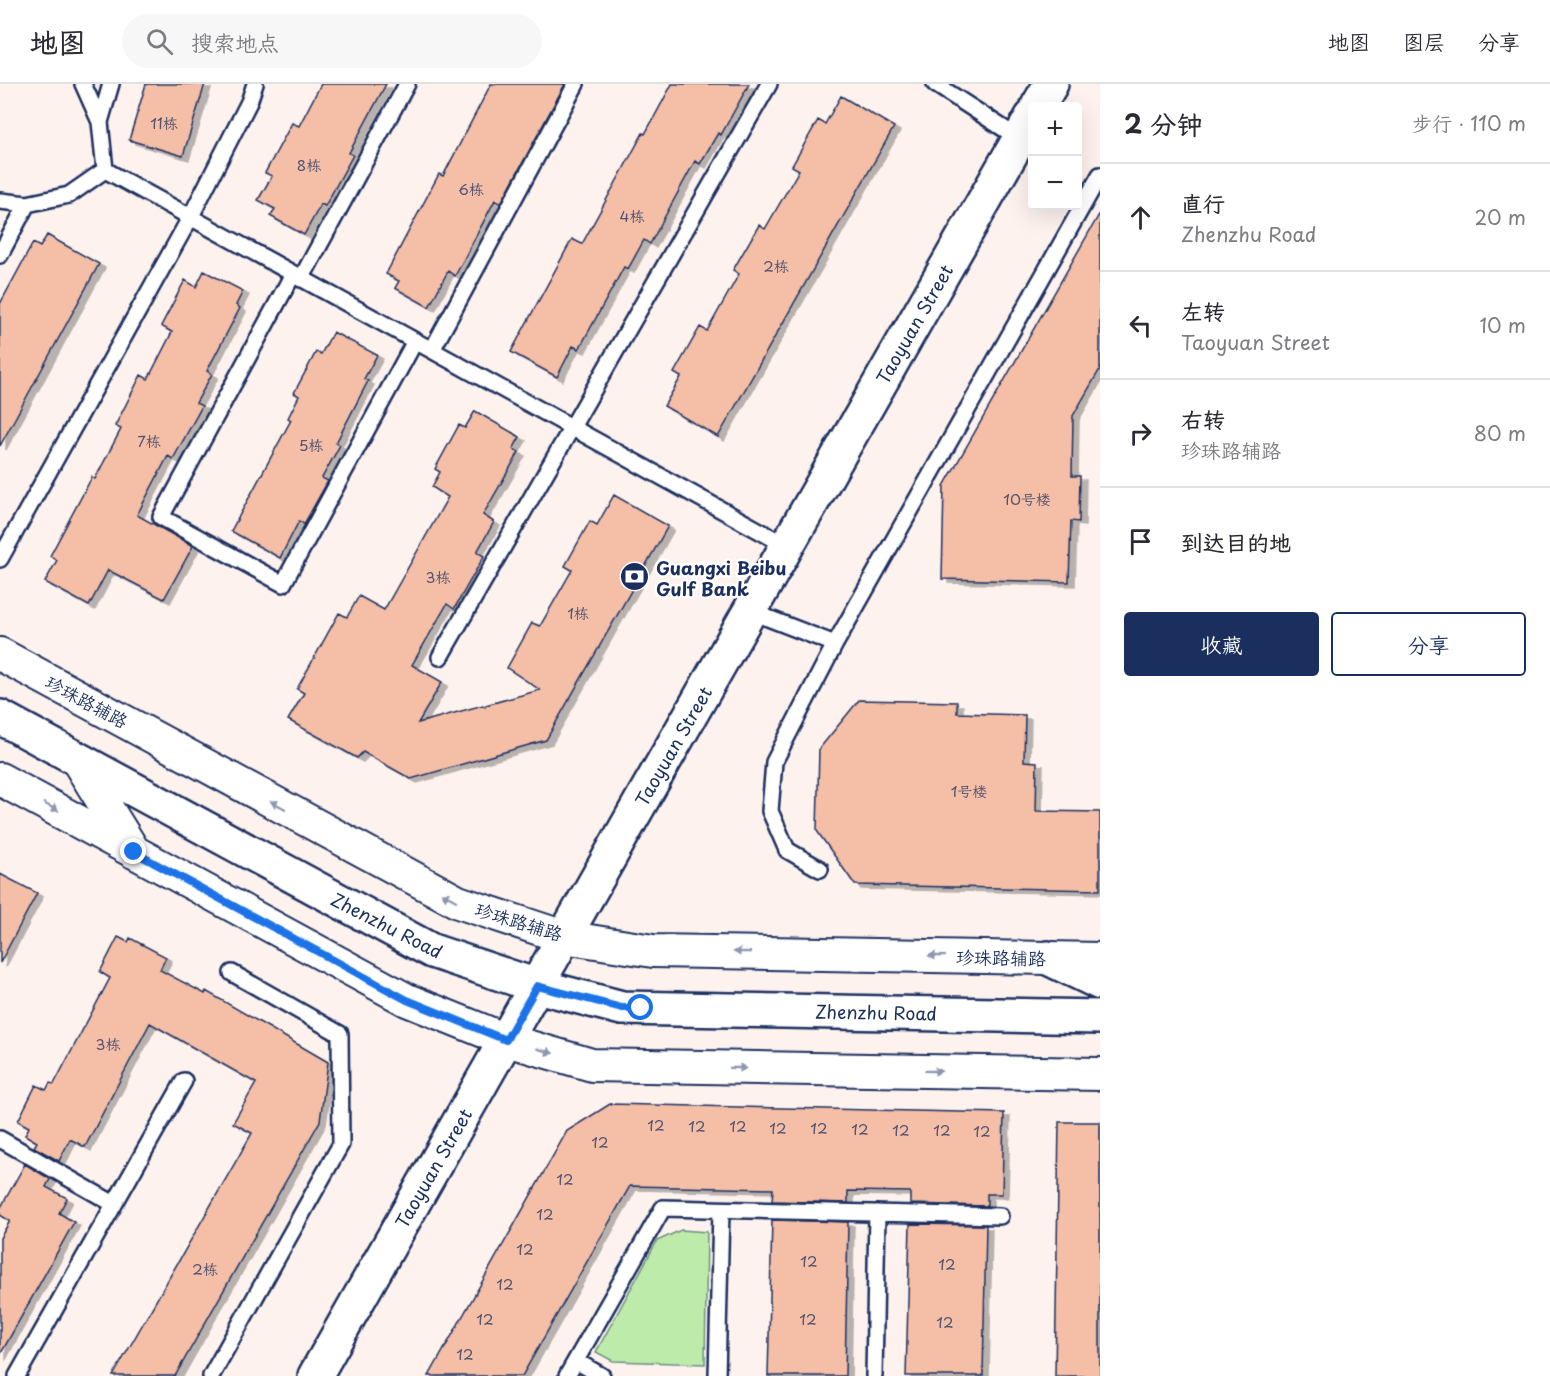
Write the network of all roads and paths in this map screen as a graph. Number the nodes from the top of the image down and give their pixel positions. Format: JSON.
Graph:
{"nodes":[{"id":1,"x":84,"y":84,"type":"edge"},
{"id":2,"x":111,"y":84,"type":"edge"},
{"id":3,"x":255,"y":84,"type":"edge"},
{"id":4,"x":407,"y":84,"type":"edge"},
{"id":5,"x":576,"y":84,"type":"edge"},
{"id":6,"x":769,"y":84,"type":"edge"},
{"id":7,"x":935,"y":84,"type":"edge"},
{"id":8,"x":1051,"y":84,"type":"edge"},
{"id":9,"x":1040,"y":102,"type":"edge"},
{"id":10,"x":100,"y":122,"type":"junction"},
{"id":11,"x":1026,"y":128,"type":"edge"},
{"id":12,"x":105,"y":170,"type":"junction"},
{"id":13,"x":1100,"y":176,"type":"edge"},
{"id":14,"x":0,"y":201,"type":"edge"},
{"id":15,"x":27,"y":204,"type":"junction"},
{"id":16,"x":190,"y":218,"type":"junction"},
{"id":17,"x":0,"y":255,"type":"edge"},
{"id":18,"x":297,"y":276,"type":"junction"},
{"id":19,"x":415,"y":341,"type":"junction"},
{"id":20,"x":432,"y":350,"type":"junction"},
{"id":21,"x":571,"y":427,"type":"junction"},
{"id":22,"x":788,"y":546,"type":"junction"},
{"id":23,"x":0,"y":559,"type":"edge"},
{"id":24,"x":750,"y":611,"type":"junction"},
{"id":25,"x":835,"y":644,"type":"junction"},
{"id":26,"x":0,"y":654,"type":"edge"},
{"id":27,"x":440,"y":657,"type":"dead end"},
{"id":28,"x":0,"y":717,"type":"edge"},
{"id":29,"x":76,"y":758,"type":"junction"},
{"id":30,"x":0,"y":779,"type":"edge"},
{"id":31,"x":134,"y":852,"type":"junction"},
{"id":32,"x":820,"y":869,"type":"dead end"},
{"id":33,"x":564,"y":936,"type":"junction"},
{"id":34,"x":1048,"y":958,"type":"junction"},
{"id":35,"x":1100,"y":959,"type":"edge"},
{"id":36,"x":232,"y":973,"type":"dead end"},
{"id":37,"x":1100,"y":983,"type":"edge"},
{"id":38,"x":537,"y":986,"type":"junction"},
{"id":39,"x":1100,"y":1017,"type":"edge"},
{"id":40,"x":506,"y":1040,"type":"junction"},
{"id":41,"x":1100,"y":1074,"type":"edge"},
{"id":42,"x":184,"y":1081,"type":"dead end"},
{"id":43,"x":0,"y":1139,"type":"edge"},
{"id":44,"x":114,"y":1204,"type":"junction"},
{"id":45,"x":721,"y":1210,"type":"junction"},
{"id":46,"x":877,"y":1213,"type":"junction"},
{"id":47,"x":1000,"y":1215,"type":"dead end"},
{"id":48,"x":576,"y":1361,"type":"junction"},
{"id":49,"x":17,"y":1376,"type":"edge"},
{"id":50,"x":211,"y":1376,"type":"edge"},
{"id":51,"x":315,"y":1376,"type":"edge"},
{"id":52,"x":567,"y":1376,"type":"edge"},
{"id":53,"x":602,"y":1376,"type":"edge"},
{"id":54,"x":717,"y":1376,"type":"edge"},
{"id":55,"x":874,"y":1376,"type":"edge"}],
"edges":[{"from":1,"to":10,"type":"lane"},
{"from":2,"to":10,"type":"lane"},
{"from":3,"to":16,"type":"lane"},
{"from":4,"to":18,"type":"lane"},
{"from":5,"to":20,"type":"lane"},
{"from":6,"to":21,"type":"lane"},
{"from":7,"to":11,"type":"lane"},
{"from":8,"to":9,"type":"main road"},
{"from":10,"to":12,"type":"lane"},
{"from":11,"to":22,"type":"main road","name":"Taoyuan Street"},
{"from":12,"to":15,"type":"lane"},
{"from":12,"to":16,"type":"lane"},
{"from":13,"to":25,"type":"lane"},
{"from":14,"to":15,"type":"lane"},
{"from":15,"to":17,"type":"lane"},
{"from":16,"to":18,"type":"lane"},
{"from":16,"to":23,"type":"lane"},
{"from":18,"to":19,"type":"lane"},
{"from":18,"to":19,"type":"lane"},
{"from":19,"to":20,"type":"lane"},
{"from":20,"to":21,"type":"lane"},
{"from":21,"to":22,"type":"lane"},
{"from":21,"to":27,"type":"lane"},
{"from":22,"to":24,"type":"main road","name":"Taoyuan Street"},
{"from":24,"to":25,"type":"lane"},
{"from":24,"to":33,"type":"main road","name":"Taoyuan Street"},
{"from":25,"to":32,"type":"lane"},
{"from":33,"to":26,"type":"street","name":"珍珠路辅路","one_way":true},
{"from":28,"to":29,"type":"main road","name":"Zhenzhu Road"},
{"from":29,"to":31,"type":"street"},
{"from":29,"to":38,"type":"main road","name":"Zhenzhu Road"},
{"from":30,"to":31,"type":"street","one_way":true},
{"from":31,"to":40,"type":"street"},
{"from":34,"to":33,"type":"street","name":"珍珠路辅路","one_way":true},
{"from":33,"to":38,"type":"main road","name":"Taoyuan Street"},
{"from":34,"to":35,"type":"street","name":"珍珠路辅路"},
{"from":34,"to":37,"type":"main road"},
{"from":36,"to":50,"type":"lane"},
{"from":38,"to":39,"type":"main road","name":"Zhenzhu Road"},
{"from":38,"to":40,"type":"main road","name":"Taoyuan Street"},
{"from":40,"to":41,"type":"street","one_way":true},
{"from":40,"to":51,"type":"main road","name":"Taoyuan Street"},
{"from":42,"to":44,"type":"lane"},
{"from":43,"to":44,"type":"lane"},
{"from":44,"to":49,"type":"lane"},
{"from":45,"to":46,"type":"lane"},
{"from":45,"to":48,"type":"lane"},
{"from":45,"to":54,"type":"lane"},
{"from":46,"to":47,"type":"lane"},
{"from":46,"to":55,"type":"lane"},
{"from":48,"to":52,"type":"lane"},
{"from":48,"to":53,"type":"lane"}]}
